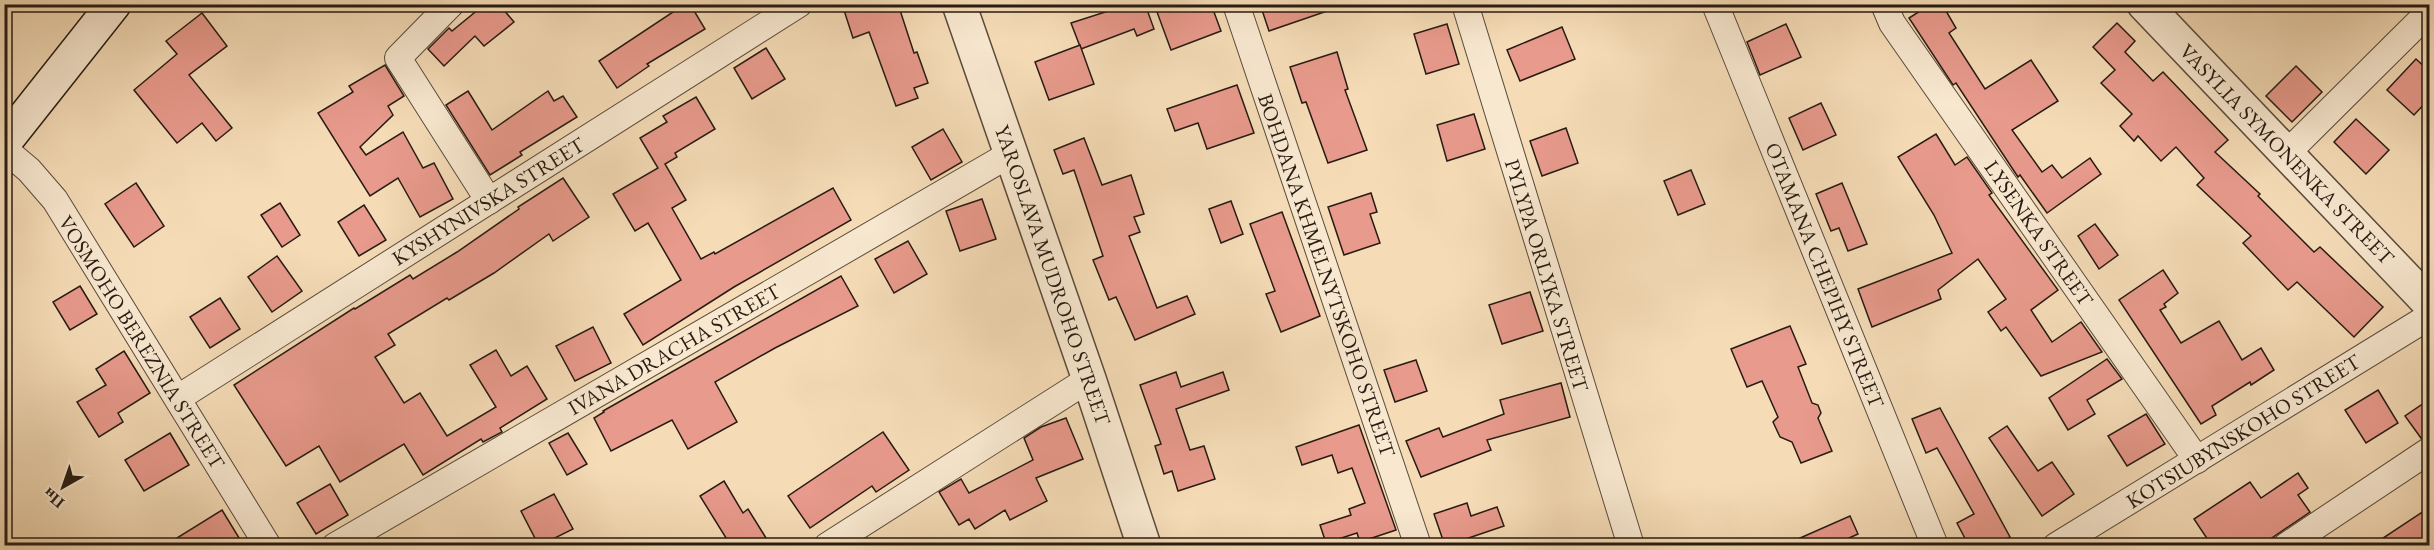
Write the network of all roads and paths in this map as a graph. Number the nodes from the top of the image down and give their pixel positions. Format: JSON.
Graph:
{"nodes":[{"id":1,"x":114,"y":4,"type":"edge"},
{"id":2,"x":451,"y":4,"type":"edge"},
{"id":3,"x":799,"y":4,"type":"edge"},
{"id":4,"x":959,"y":4,"type":"edge"},
{"id":5,"x":1236,"y":4,"type":"edge"},
{"id":6,"x":1465,"y":4,"type":"edge"},
{"id":7,"x":1715,"y":4,"type":"edge"},
{"id":8,"x":1884,"y":4,"type":"edge"},
{"id":9,"x":2144,"y":4,"type":"edge"},
{"id":10,"x":2430,"y":12,"type":"edge"},
{"id":11,"x":4,"y":143,"type":"edge"},
{"id":12,"x":4,"y":149,"type":"edge"},
{"id":13,"x":1012,"y":153,"type":"junction"},
{"id":14,"x":2286,"y":154,"type":"junction"},
{"id":15,"x":489,"y":201,"type":"junction"},
{"id":16,"x":2430,"y":304,"type":"edge"},
{"id":17,"x":2430,"y":316,"type":"edge"},
{"id":18,"x":1089,"y":379,"type":"junction"},
{"id":19,"x":178,"y":398,"type":"junction"},
{"id":20,"x":2430,"y":450,"type":"edge"},
{"id":21,"x":2197,"y":460,"type":"junction"},
{"id":22,"x":268,"y":546,"type":"edge"},
{"id":23,"x":335,"y":546,"type":"edge"},
{"id":24,"x":827,"y":546,"type":"edge"},
{"id":25,"x":1144,"y":546,"type":"edge"},
{"id":26,"x":1418,"y":546,"type":"edge"},
{"id":27,"x":1630,"y":546,"type":"edge"},
{"id":28,"x":1935,"y":546,"type":"edge"},
{"id":29,"x":2056,"y":546,"type":"edge"},
{"id":30,"x":2286,"y":546,"type":"edge"}],
"edges":[{"from":1,"to":11,"type":"street"},
{"from":2,"to":15,"type":"street"},
{"from":3,"to":15,"type":"street","name":"KYSHYNIVSKA STREET"},
{"from":4,"to":13,"type":"street","name":"YAROSLAVA MUDROHO STREET"},
{"from":5,"to":26,"type":"street","name":"BOHDANA KHMELNYTSKOHO STREET"},
{"from":6,"to":27,"type":"street","name":"PYLYPA ORLYKA STREET"},
{"from":7,"to":28,"type":"street","name":"OTAMANA CHEPIHY STREET"},
{"from":8,"to":21,"type":"street","name":"LYSENKA STREET"},
{"from":9,"to":14,"type":"street","name":"VASYLIA SYMONENKA STREET"},
{"from":10,"to":14,"type":"street"},
{"from":12,"to":19,"type":"street","name":"VOSMOHO BEREZNIA STREET"},
{"from":13,"to":18,"type":"street","name":"YAROSLAVA MUDROHO STREET"},
{"from":13,"to":23,"type":"street","name":"IVANA DRACHA STREET"},
{"from":14,"to":16,"type":"street","name":"VASYLIA SYMONENKA STREET"},
{"from":15,"to":19,"type":"street","name":"KYSHYNIVSKA STREET"},
{"from":17,"to":21,"type":"street","name":"KOTSIUBYNSKOHO STREET"},
{"from":18,"to":24,"type":"street"},
{"from":18,"to":25,"type":"street","name":"YAROSLAVA MUDROHO STREET"},
{"from":19,"to":22,"type":"street","name":"VOSMOHO BEREZNIA STREET"},
{"from":20,"to":30,"type":"street"},
{"from":21,"to":29,"type":"street","name":"KOTSIUBYNSKOHO STREET"}]}
